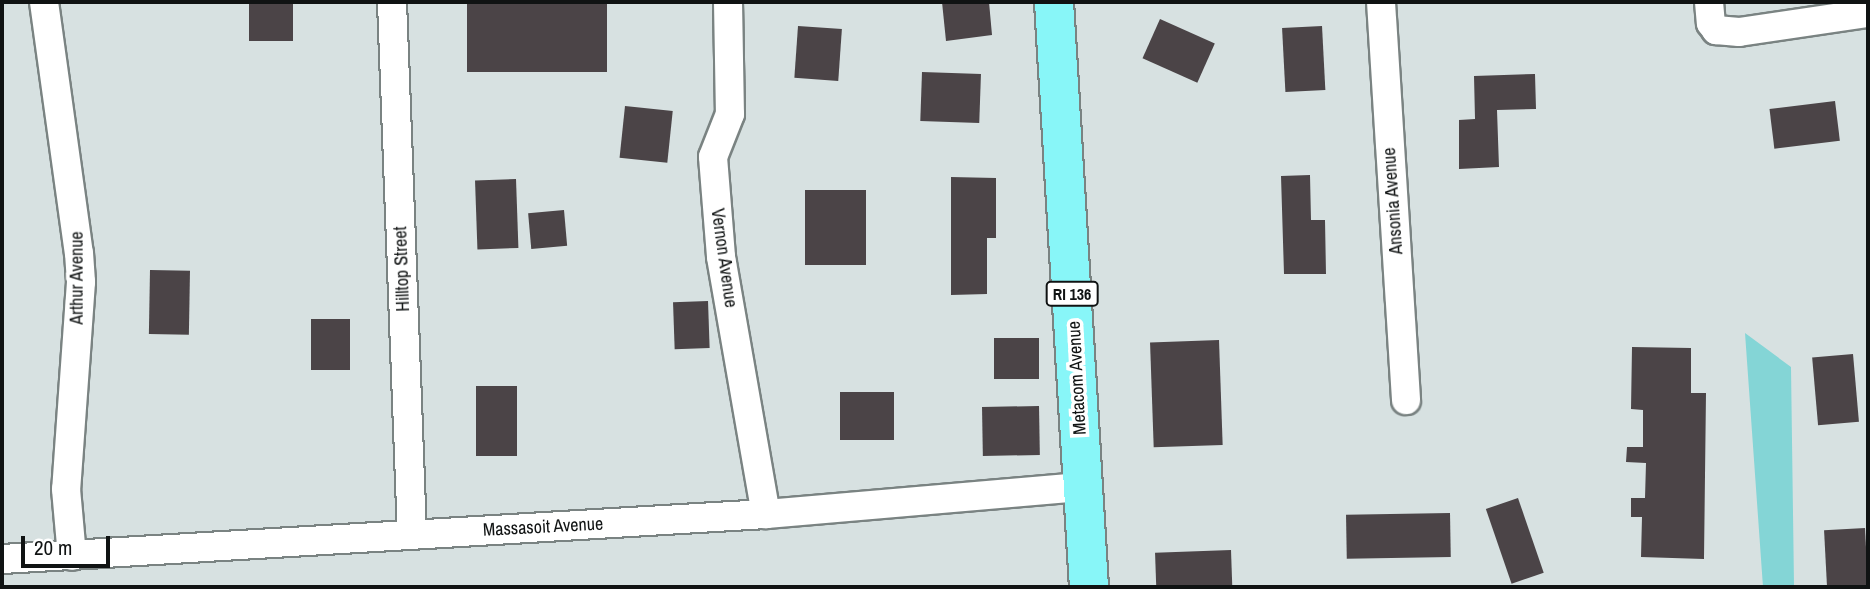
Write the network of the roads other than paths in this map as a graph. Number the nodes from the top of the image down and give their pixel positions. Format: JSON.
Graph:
{"nodes":[{"id":1,"x":44,"y":2,"type":"edge"},
{"id":2,"x":391,"y":2,"type":"edge"},
{"id":3,"x":728,"y":2,"type":"edge"},
{"id":4,"x":1054,"y":2,"type":"edge"},
{"id":5,"x":1381,"y":2,"type":"edge"},
{"id":6,"x":1709,"y":2,"type":"edge"},
{"id":7,"x":1868,"y":13,"type":"edge"},
{"id":8,"x":1406,"y":400,"type":"dead end"},
{"id":9,"x":1084,"y":487,"type":"junction"},
{"id":10,"x":766,"y":514,"type":"junction"},
{"id":11,"x":412,"y":535,"type":"junction"},
{"id":12,"x":72,"y":556,"type":"junction"},
{"id":13,"x":2,"y":558,"type":"edge"},
{"id":14,"x":1089,"y":587,"type":"edge"}],
"edges":[{"from":1,"to":12,"type":"street","name":"Arthur Avenue"},
{"from":2,"to":11,"type":"street","name":"Hilltop Street"},
{"from":3,"to":10,"type":"street","name":"Vernon Avenue"},
{"from":4,"to":9,"type":"main road","name":"Metacom Avenue","number":"RI 136"},
{"from":5,"to":8,"type":"street","name":"Ansonia Avenue"},
{"from":6,"to":7,"type":"street"},
{"from":9,"to":10,"type":"street","name":"Massasoit Avenue"},
{"from":9,"to":14,"type":"main road","name":"Metacom Avenue","number":"RI 136"},
{"from":10,"to":11,"type":"street","name":"Massasoit Avenue"},
{"from":11,"to":12,"type":"street","name":"Massasoit Avenue"},
{"from":12,"to":13,"type":"street","name":"Massasoit Avenue"}]}
